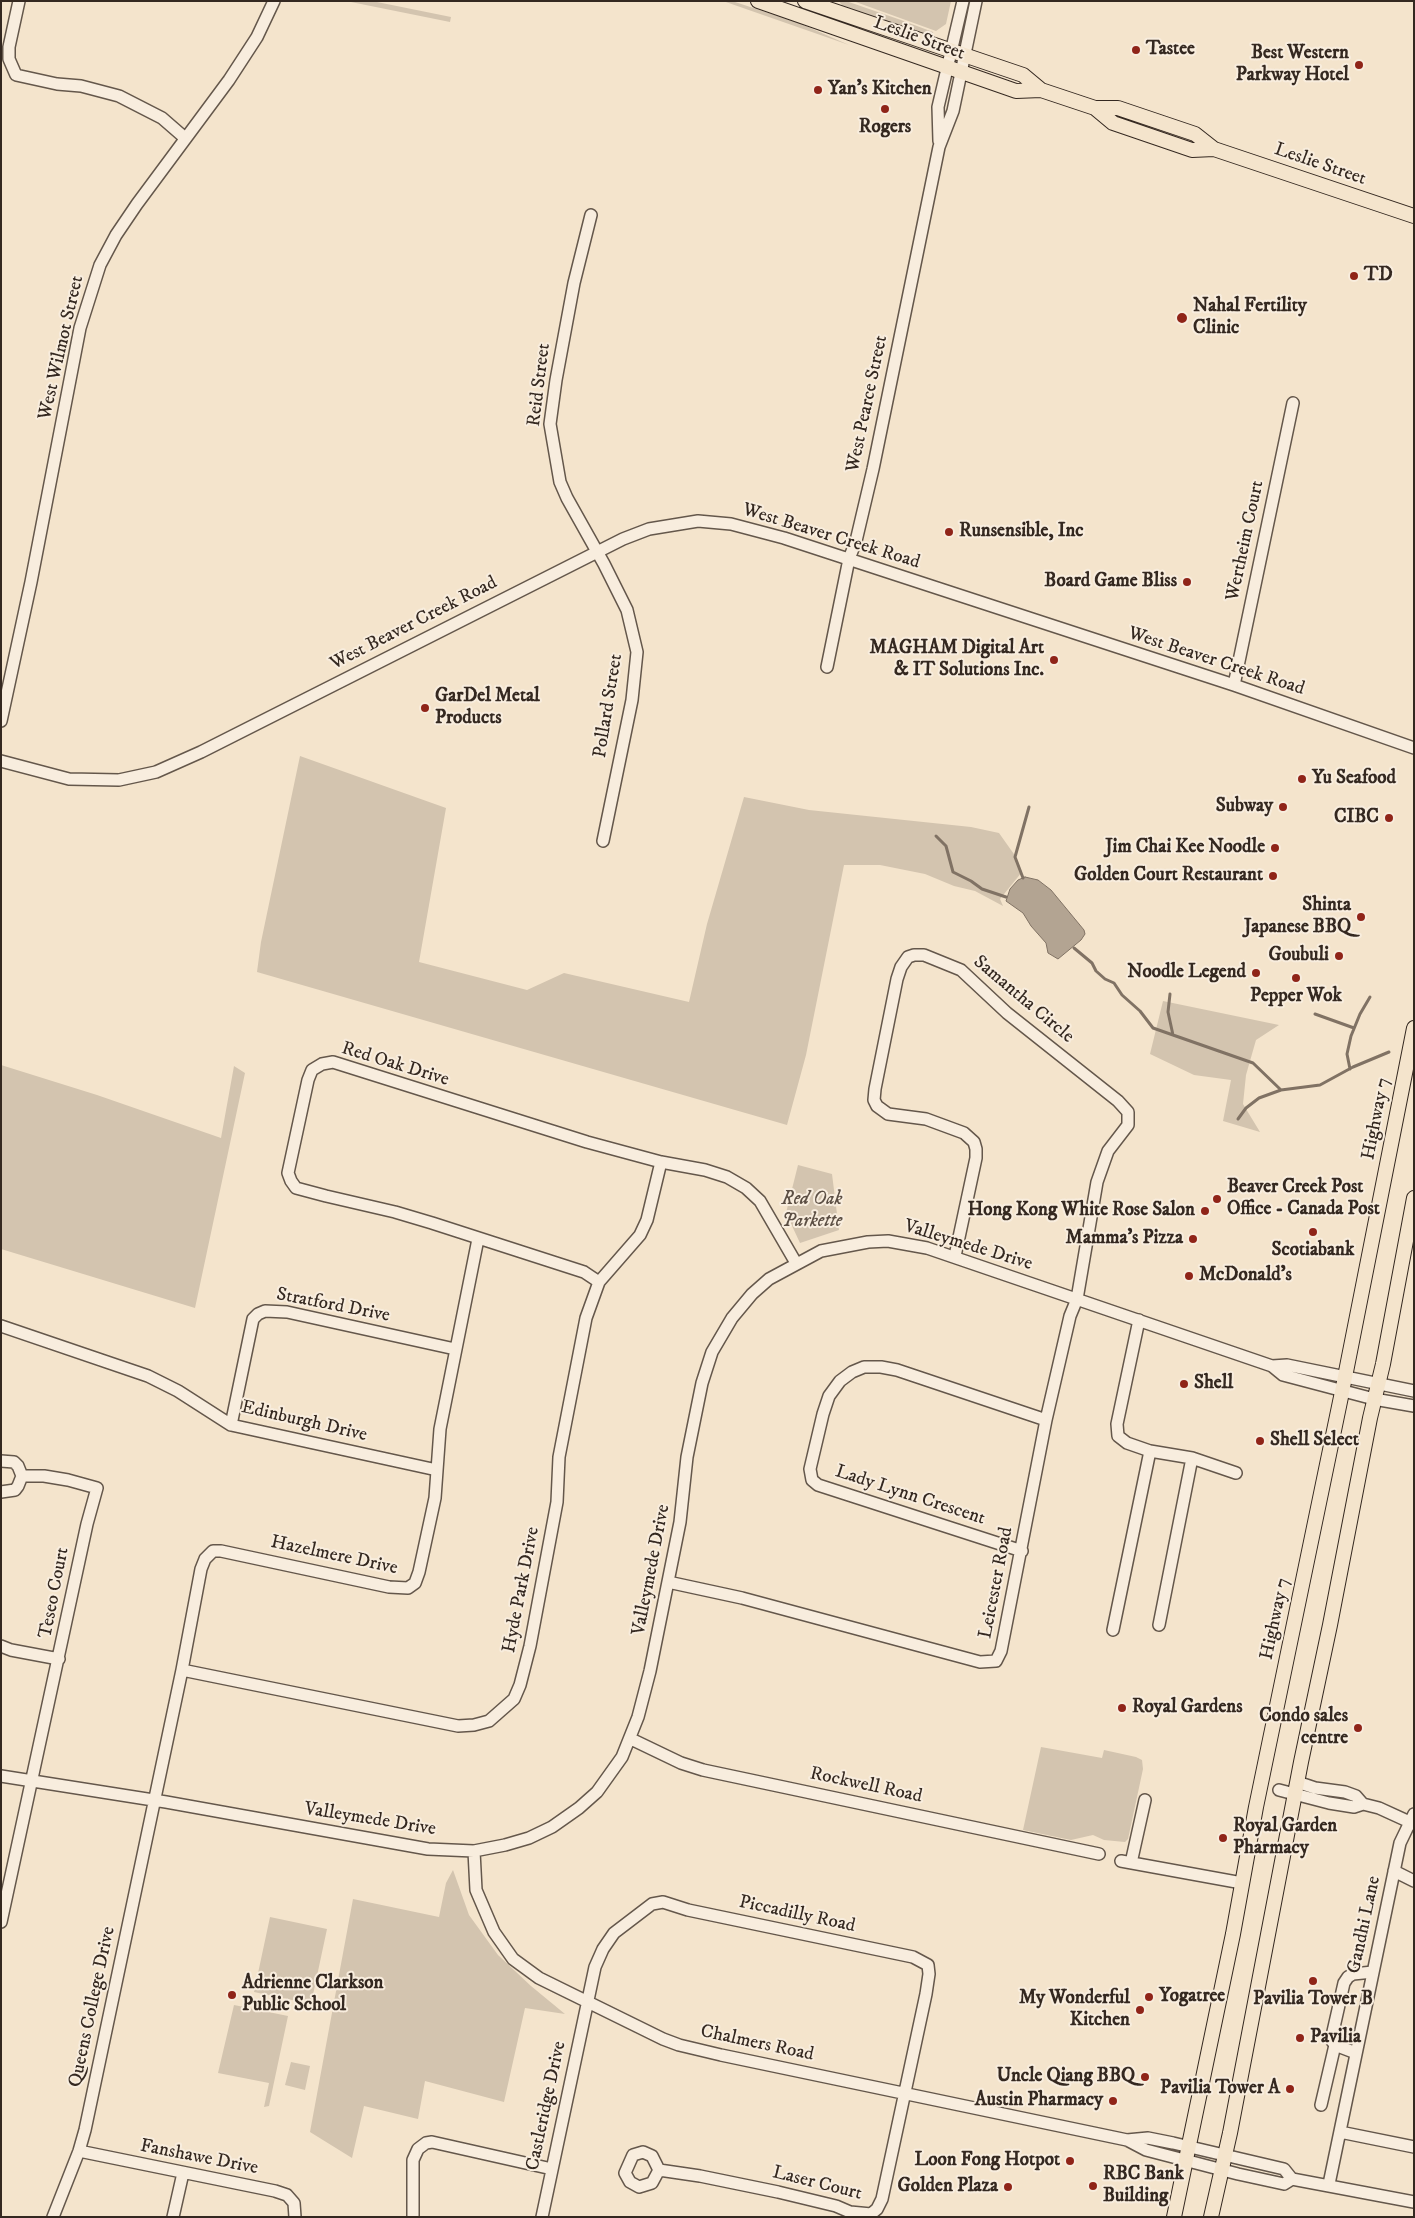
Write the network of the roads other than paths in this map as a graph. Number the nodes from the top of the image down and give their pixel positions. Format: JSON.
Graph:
{"nodes":[{"id":1,"x":19,"y":1,"type":"edge"},
{"id":2,"x":274,"y":1,"type":"edge"},
{"id":3,"x":758,"y":1,"type":"edge"},
{"id":4,"x":805,"y":1,"type":"edge"},
{"id":5,"x":963,"y":1,"type":"edge"},
{"id":6,"x":976,"y":1,"type":"edge"},
{"id":7,"x":951,"y":50,"type":"junction"},
{"id":8,"x":965,"y":55,"type":"junction"},
{"id":9,"x":946,"y":68,"type":"junction"},
{"id":10,"x":960,"y":73,"type":"junction"},
{"id":11,"x":1041,"y":90,"type":"junction"},
{"id":12,"x":185,"y":138,"type":"junction"},
{"id":13,"x":939,"y":147,"type":"junction"},
{"id":14,"x":590,"y":215,"type":"dead end"},
{"id":15,"x":1414,"y":216,"type":"edge"},
{"id":16,"x":1292,"y":403,"type":"dead end"},
{"id":17,"x":598,"y":552,"type":"junction"},
{"id":18,"x":849,"y":559,"type":"junction"},
{"id":19,"x":827,"y":667,"type":"dead end"},
{"id":20,"x":1234,"y":685,"type":"junction"},
{"id":21,"x":1,"y":721,"type":"edge"},
{"id":22,"x":1414,"y":748,"type":"edge"},
{"id":23,"x":1,"y":761,"type":"edge"},
{"id":24,"x":603,"y":842,"type":"dead end"},
{"id":25,"x":1414,"y":1028,"type":"edge"},
{"id":26,"x":661,"y":1162,"type":"junction"},
{"id":27,"x":1414,"y":1198,"type":"edge"},
{"id":28,"x":478,"y":1238,"type":"junction"},
{"id":29,"x":955,"y":1256,"type":"junction"},
{"id":30,"x":796,"y":1263,"type":"junction"},
{"id":31,"x":599,"y":1282,"type":"junction"},
{"id":32,"x":1077,"y":1299,"type":"junction"},
{"id":33,"x":1139,"y":1320,"type":"junction"},
{"id":34,"x":1,"y":1326,"type":"edge"},
{"id":35,"x":455,"y":1349,"type":"junction"},
{"id":36,"x":1272,"y":1366,"type":"junction"},
{"id":37,"x":1345,"y":1376,"type":"junction"},
{"id":38,"x":1378,"y":1383,"type":"junction"},
{"id":39,"x":1414,"y":1391,"type":"edge"},
{"id":40,"x":1342,"y":1392,"type":"junction"},
{"id":41,"x":1374,"y":1400,"type":"junction"},
{"id":42,"x":1414,"y":1406,"type":"edge"},
{"id":43,"x":1046,"y":1420,"type":"junction"},
{"id":44,"x":231,"y":1425,"type":"junction"},
{"id":45,"x":1150,"y":1451,"type":"junction"},
{"id":46,"x":1192,"y":1458,"type":"junction"},
{"id":47,"x":1,"y":1460,"type":"edge"},
{"id":48,"x":437,"y":1470,"type":"junction"},
{"id":49,"x":1236,"y":1474,"type":"dead end"},
{"id":50,"x":22,"y":1476,"type":"junction"},
{"id":51,"x":1,"y":1492,"type":"edge"},
{"id":52,"x":1022,"y":1551,"type":"junction"},
{"id":53,"x":668,"y":1582,"type":"junction"},
{"id":54,"x":1159,"y":1625,"type":"dead end"},
{"id":55,"x":1113,"y":1630,"type":"dead end"},
{"id":56,"x":1,"y":1646,"type":"edge"},
{"id":57,"x":59,"y":1660,"type":"junction"},
{"id":58,"x":182,"y":1670,"type":"junction"},
{"id":59,"x":631,"y":1739,"type":"junction"},
{"id":60,"x":1,"y":1776,"type":"edge"},
{"id":61,"x":32,"y":1780,"type":"junction"},
{"id":62,"x":1296,"y":1788,"type":"junction"},
{"id":63,"x":1279,"y":1790,"type":"dead end"},
{"id":64,"x":154,"y":1800,"type":"junction"},
{"id":65,"x":1145,"y":1800,"type":"dead end"},
{"id":66,"x":1412,"y":1820,"type":"edge"},
{"id":67,"x":474,"y":1850,"type":"junction"},
{"id":68,"x":1099,"y":1854,"type":"dead end"},
{"id":69,"x":1394,"y":1871,"type":"junction"},
{"id":70,"x":1414,"y":1881,"type":"edge"},
{"id":71,"x":1242,"y":1883,"type":"junction"},
{"id":72,"x":1,"y":1922,"type":"edge"},
{"id":73,"x":1373,"y":1972,"type":"junction"},
{"id":74,"x":586,"y":2003,"type":"junction"},
{"id":75,"x":1335,"y":2045,"type":"junction"},
{"id":76,"x":1356,"y":2053,"type":"junction"},
{"id":77,"x":906,"y":2093,"type":"junction"},
{"id":78,"x":1321,"y":2105,"type":"dead end"},
{"id":79,"x":1340,"y":2132,"type":"junction"},
{"id":80,"x":1127,"y":2140,"type":"junction"},
{"id":81,"x":1189,"y":2146,"type":"junction"},
{"id":82,"x":1414,"y":2147,"type":"edge"},
{"id":83,"x":79,"y":2152,"type":"junction"},
{"id":84,"x":1225,"y":2155,"type":"junction"},
{"id":85,"x":1185,"y":2161,"type":"junction"},
{"id":86,"x":552,"y":2169,"type":"junction"},
{"id":87,"x":658,"y":2170,"type":"dead end"},
{"id":88,"x":1221,"y":2170,"type":"junction"},
{"id":89,"x":183,"y":2173,"type":"junction"},
{"id":90,"x":1292,"y":2178,"type":"junction"},
{"id":91,"x":1329,"y":2184,"type":"junction"},
{"id":92,"x":1414,"y":2202,"type":"edge"},
{"id":93,"x":53,"y":2217,"type":"edge"},
{"id":94,"x":173,"y":2217,"type":"edge"},
{"id":95,"x":295,"y":2217,"type":"edge"},
{"id":96,"x":413,"y":2217,"type":"edge"},
{"id":97,"x":542,"y":2217,"type":"edge"},
{"id":98,"x":1174,"y":2217,"type":"edge"},
{"id":99,"x":1211,"y":2217,"type":"edge"}],
"edges":[{"from":1,"to":12,"type":"street"},
{"from":2,"to":12,"type":"street","name":"West Wilmot Street"},
{"from":3,"to":9,"type":"main road","name":"Leslie Street"},
{"from":4,"to":7,"type":"main road","name":"Leslie Street"},
{"from":5,"to":7,"type":"street","name":"West Pearce Street"},
{"from":6,"to":8,"type":"street","name":"West Pearce Street"},
{"from":7,"to":8,"type":"main road","name":"Leslie Street"},
{"from":7,"to":9,"type":"street","name":"West Pearce Street"},
{"from":8,"to":10,"type":"street","name":"West Pearce Street"},
{"from":8,"to":11,"type":"main road","name":"Leslie Street"},
{"from":9,"to":10,"type":"main road","name":"Leslie Street"},
{"from":9,"to":13,"type":"street","name":"West Pearce Street"},
{"from":10,"to":11,"type":"main road","name":"Leslie Street"},
{"from":10,"to":13,"type":"street","name":"West Pearce Street"},
{"from":11,"to":15,"type":"main road","name":"Leslie Street"},
{"from":12,"to":21,"type":"street","name":"West Wilmot Street"},
{"from":13,"to":18,"type":"street","name":"West Pearce Street"},
{"from":14,"to":17,"type":"street","name":"Reid Street"},
{"from":16,"to":20,"type":"street","name":"Wertheim Court"},
{"from":17,"to":18,"type":"street","name":"West Beaver Creek Road"},
{"from":17,"to":23,"type":"street","name":"West Beaver Creek Road"},
{"from":17,"to":24,"type":"street","name":"Pollard Street"},
{"from":18,"to":19,"type":"street","name":"West Pearce Street"},
{"from":18,"to":20,"type":"street","name":"West Beaver Creek Road"},
{"from":20,"to":22,"type":"street","name":"West Beaver Creek Road"},
{"from":25,"to":37,"type":"main road","name":"Highway 7"},
{"from":26,"to":28,"type":"street","name":"Red Oak Drive"},
{"from":26,"to":30,"type":"street","name":"Red Oak Drive"},
{"from":26,"to":31,"type":"street","name":"Hyde Park Drive"},
{"from":27,"to":38,"type":"main road"},
{"from":28,"to":31,"type":"street","name":"Red Oak Drive"},
{"from":28,"to":35,"type":"street","name":"Hazelmere Drive"},
{"from":29,"to":30,"type":"street","name":"Valleymede Drive"},
{"from":29,"to":32,"type":"street","name":"Valleymede Drive"},
{"from":29,"to":32,"type":"street","name":"Samantha Circle"},
{"from":30,"to":53,"type":"street","name":"Valleymede Drive"},
{"from":31,"to":58,"type":"street","name":"Hyde Park Drive"},
{"from":32,"to":33,"type":"street","name":"Valleymede Drive"},
{"from":32,"to":43,"type":"street","name":"Leicester Road"},
{"from":33,"to":36,"type":"street","name":"Valleymede Drive"},
{"from":33,"to":45,"type":"street"},
{"from":34,"to":44,"type":"street","name":"Edinburgh Drive"},
{"from":35,"to":44,"type":"street","name":"Stratford Drive"},
{"from":35,"to":48,"type":"street","name":"Hazelmere Drive"},
{"from":36,"to":37,"type":"street","name":"Valleymede Drive"},
{"from":36,"to":40,"type":"street","name":"Valleymede Drive"},
{"from":37,"to":38,"type":"street","name":"Valleymede Drive"},
{"from":37,"to":40,"type":"main road","name":"Highway 7"},
{"from":38,"to":39,"type":"street","name":"Valleymede Drive"},
{"from":38,"to":41,"type":"main road"},
{"from":40,"to":41,"type":"street","name":"Valleymede Drive"},
{"from":40,"to":71,"type":"main road","name":"Highway 7"},
{"from":41,"to":42,"type":"street","name":"Valleymede Drive"},
{"from":41,"to":62,"type":"main road"},
{"from":43,"to":52,"type":"street","name":"Leicester Road"},
{"from":43,"to":52,"type":"street","name":"Lady Lynn Crescent"},
{"from":44,"to":48,"type":"street","name":"Edinburgh Drive"},
{"from":45,"to":46,"type":"street"},
{"from":45,"to":55,"type":"street"},
{"from":46,"to":49,"type":"street"},
{"from":46,"to":54,"type":"street"},
{"from":47,"to":50,"type":"street"},
{"from":48,"to":58,"type":"street","name":"Hazelmere Drive"},
{"from":50,"to":51,"type":"street"},
{"from":50,"to":57,"type":"street","name":"Teseo Court"},
{"from":52,"to":53,"type":"street","name":"Leicester Road"},
{"from":53,"to":59,"type":"street","name":"Valleymede Drive"},
{"from":56,"to":57,"type":"street"},
{"from":57,"to":61,"type":"street","name":"Teseo Court"},
{"from":58,"to":64,"type":"street","name":"Hazelmere Drive"},
{"from":59,"to":67,"type":"street","name":"Valleymede Drive"},
{"from":59,"to":68,"type":"street","name":"Rockwell Road"},
{"from":60,"to":61,"type":"street","name":"Valleymede Drive"},
{"from":61,"to":64,"type":"street","name":"Valleymede Drive"},
{"from":61,"to":72,"type":"street","name":"Teseo Court"},
{"from":62,"to":63,"type":"street"},
{"from":62,"to":66,"type":"street"},
{"from":62,"to":84,"type":"main road"},
{"from":64,"to":67,"type":"street","name":"Valleymede Drive"},
{"from":64,"to":83,"type":"street","name":"Queens College Drive"},
{"from":65,"to":71,"type":"street"},
{"from":66,"to":69,"type":"street","name":"Gandhi Lane"},
{"from":67,"to":74,"type":"street","name":"Chalmers Road"},
{"from":69,"to":70,"type":"street"},
{"from":69,"to":73,"type":"street","name":"Gandhi Lane"},
{"from":71,"to":81,"type":"main road","name":"Highway 7"},
{"from":73,"to":75,"type":"street"},
{"from":73,"to":76,"type":"street","name":"Gandhi Lane"},
{"from":74,"to":77,"type":"street","name":"Chalmers Road"},
{"from":74,"to":77,"type":"street","name":"Piccadilly Road"},
{"from":74,"to":86,"type":"street","name":"Castleridge Drive"},
{"from":75,"to":76,"type":"street"},
{"from":75,"to":78,"type":"street"},
{"from":76,"to":79,"type":"street","name":"Gandhi Lane"},
{"from":77,"to":80,"type":"street","name":"Chalmers Road"},
{"from":77,"to":87,"type":"street","name":"Laser Court"},
{"from":79,"to":82,"type":"street"},
{"from":79,"to":91,"type":"street","name":"Gandhi Lane"},
{"from":80,"to":81,"type":"street","name":"Chalmers Road"},
{"from":80,"to":85,"type":"street","name":"Chalmers Road"},
{"from":81,"to":84,"type":"street","name":"Chalmers Road"},
{"from":81,"to":85,"type":"main road","name":"Highway 7"},
{"from":83,"to":89,"type":"street","name":"Fanshawe Drive"},
{"from":83,"to":93,"type":"street","name":"Queens College Drive"},
{"from":84,"to":88,"type":"main road"},
{"from":84,"to":90,"type":"street","name":"Chalmers Road"},
{"from":85,"to":88,"type":"street","name":"Chalmers Road"},
{"from":85,"to":98,"type":"main road","name":"Highway 7"},
{"from":86,"to":96,"type":"street"},
{"from":86,"to":97,"type":"street","name":"Castleridge Drive"},
{"from":88,"to":90,"type":"street","name":"Chalmers Road"},
{"from":88,"to":99,"type":"main road"},
{"from":89,"to":94,"type":"street"},
{"from":89,"to":95,"type":"street","name":"Fanshawe Drive"},
{"from":90,"to":91,"type":"street"},
{"from":91,"to":92,"type":"street"}]}
